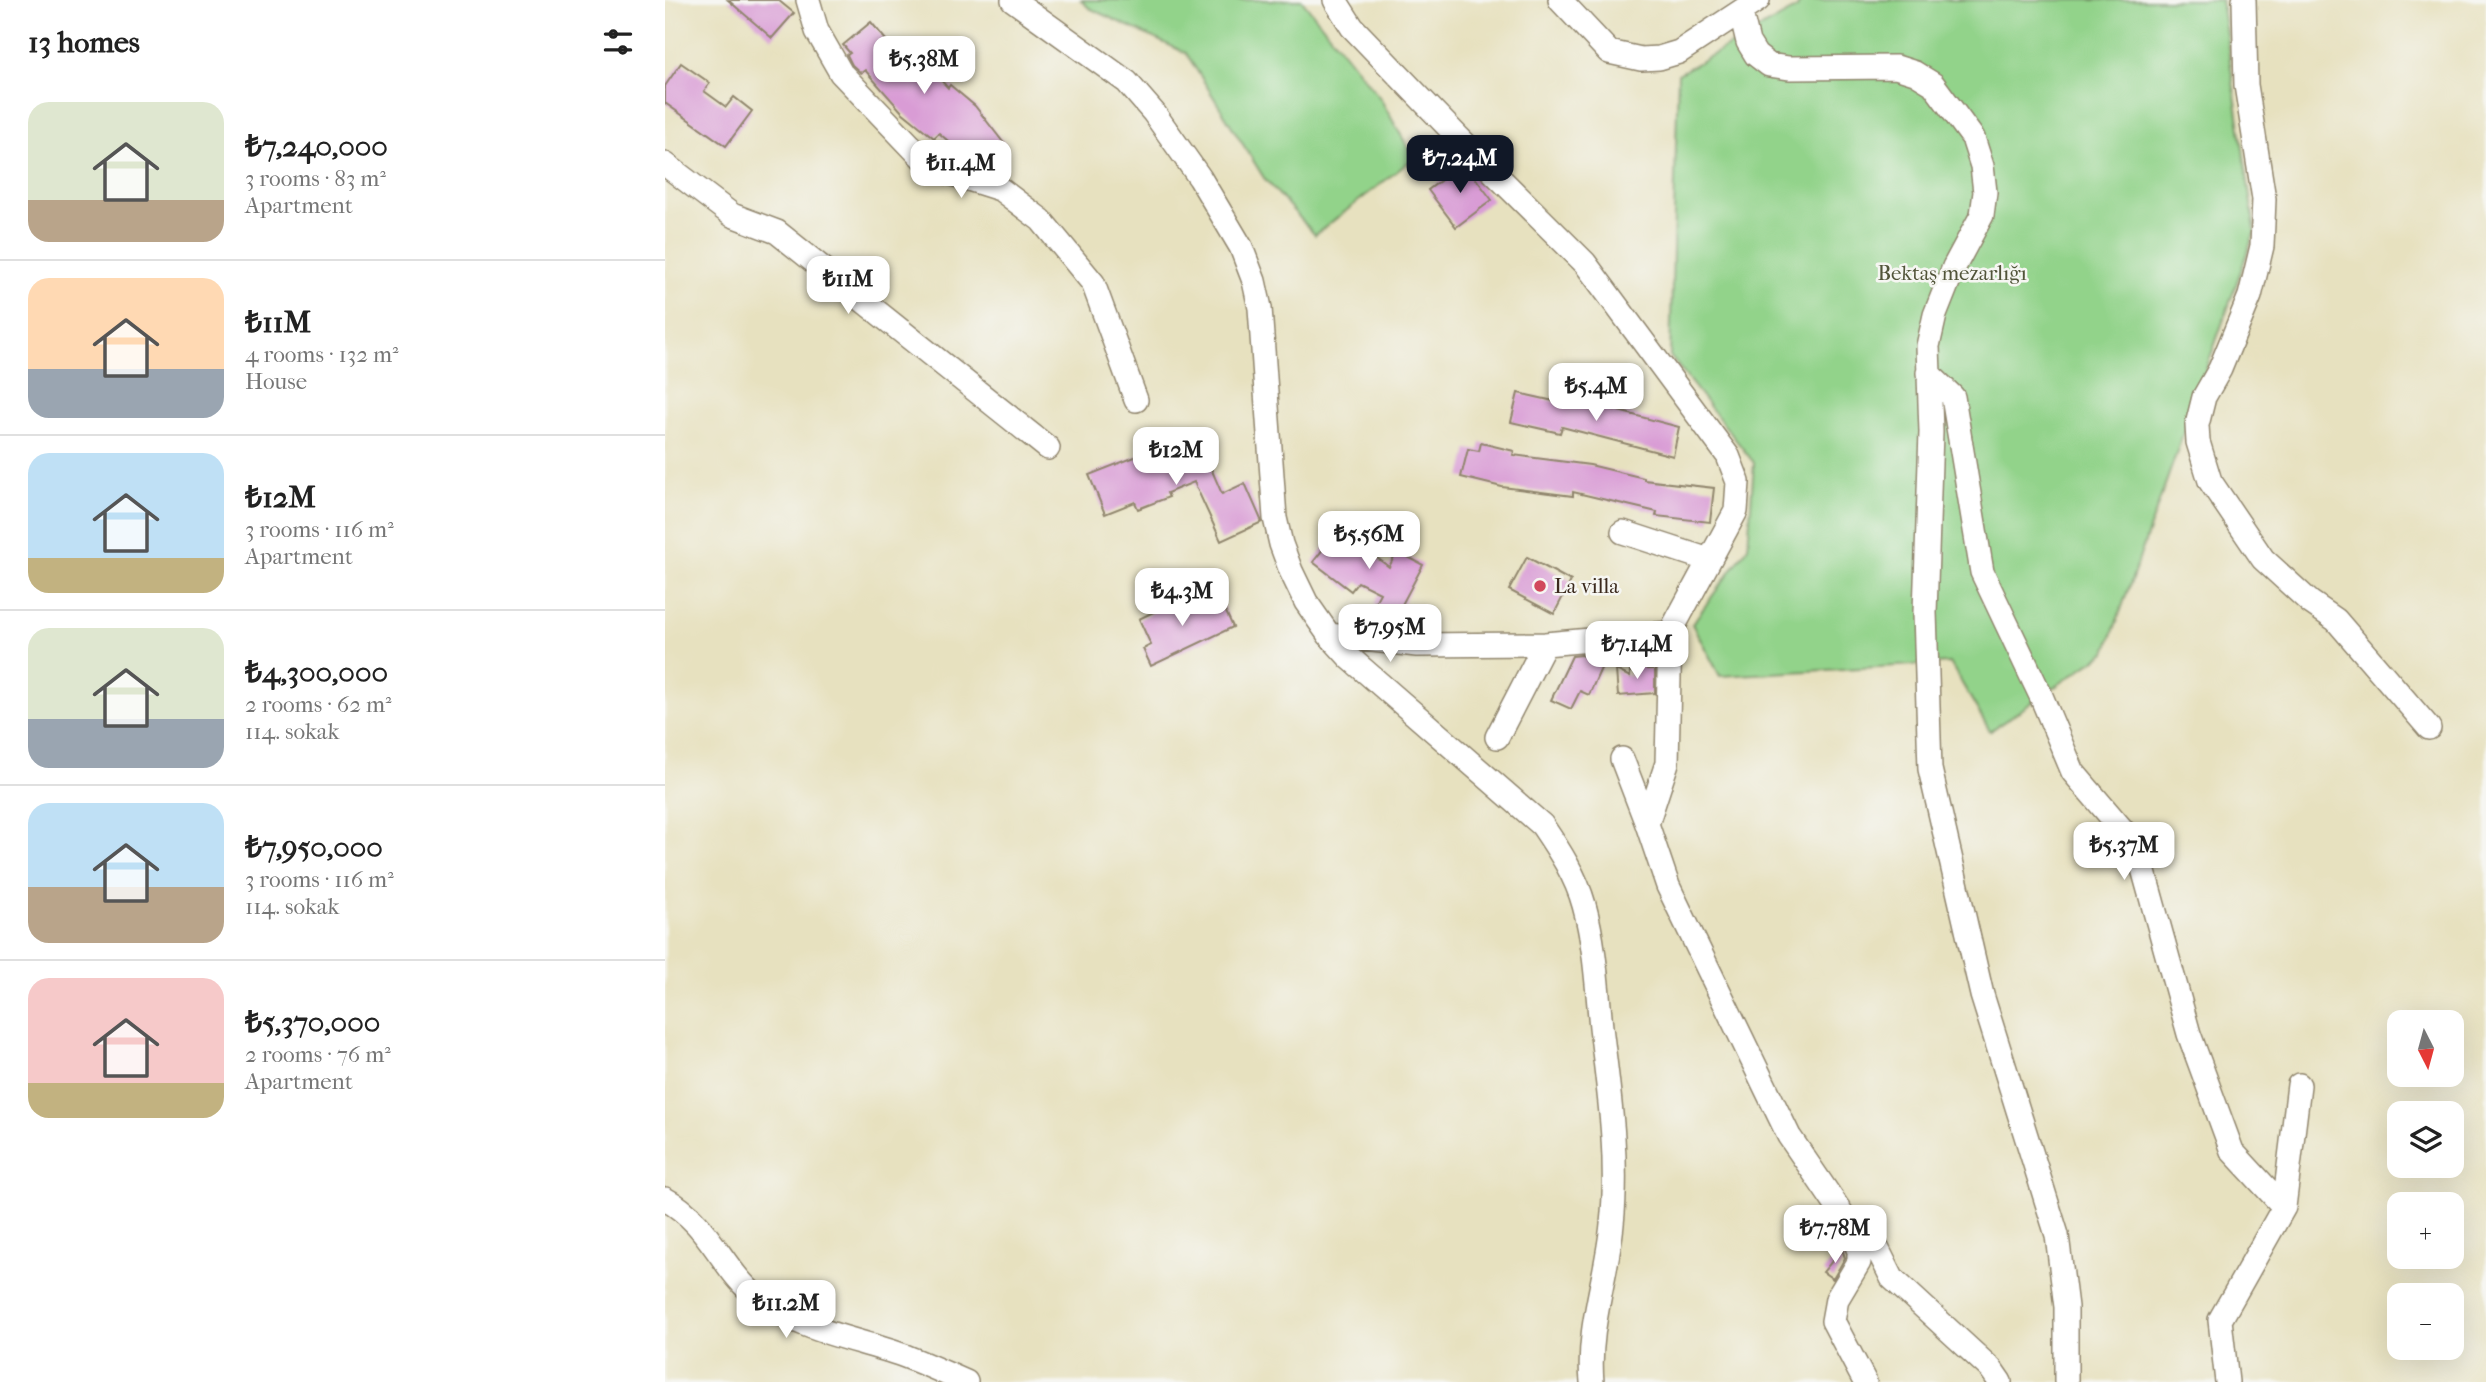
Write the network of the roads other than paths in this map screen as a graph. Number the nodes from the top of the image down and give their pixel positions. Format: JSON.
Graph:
{"nodes":[{"id":1,"x":808,"y":0,"type":"edge"},
{"id":2,"x":1013,"y":0,"type":"edge"},
{"id":3,"x":1335,"y":0,"type":"edge"},
{"id":4,"x":1560,"y":0,"type":"edge"},
{"id":5,"x":2245,"y":0,"type":"edge"},
{"id":6,"x":1749,"y":6,"type":"edge"},
{"id":7,"x":665,"y":164,"type":"edge"},
{"id":8,"x":1927,"y":373,"type":"junction"},
{"id":9,"x":1136,"y":400,"type":"dead end"},
{"id":10,"x":1048,"y":448,"type":"dead end"},
{"id":11,"x":1623,"y":532,"type":"dead end"},
{"id":12,"x":1709,"y":560,"type":"junction"},
{"id":13,"x":1670,"y":633,"type":"junction"},
{"id":14,"x":1329,"y":635,"type":"junction"},
{"id":15,"x":1545,"y":644,"type":"junction"},
{"id":16,"x":2430,"y":728,"type":"dead end"},
{"id":17,"x":1497,"y":737,"type":"dead end"},
{"id":18,"x":1622,"y":759,"type":"dead end"},
{"id":19,"x":1647,"y":824,"type":"junction"},
{"id":20,"x":2299,"y":1085,"type":"dead end"},
{"id":21,"x":665,"y":1199,"type":"edge"},
{"id":22,"x":2284,"y":1206,"type":"junction"},
{"id":23,"x":1847,"y":1221,"type":"junction"},
{"id":24,"x":934,"y":1375,"type":"edge"},
{"id":25,"x":966,"y":1382,"type":"edge"},
{"id":26,"x":1592,"y":1382,"type":"edge"},
{"id":27,"x":1865,"y":1382,"type":"edge"},
{"id":28,"x":2000,"y":1382,"type":"edge"},
{"id":29,"x":2066,"y":1382,"type":"edge"},
{"id":30,"x":2227,"y":1382,"type":"edge"}],
"edges":[{"from":1,"to":9,"type":"street"},
{"from":2,"to":14,"type":"street"},
{"from":3,"to":12,"type":"street"},
{"from":4,"to":6,"type":"street"},
{"from":5,"to":16,"type":"street"},
{"from":6,"to":8,"type":"street"},
{"from":7,"to":10,"type":"street"},
{"from":8,"to":22,"type":"street"},
{"from":8,"to":29,"type":"street"},
{"from":11,"to":12,"type":"street"},
{"from":12,"to":13,"type":"street"},
{"from":13,"to":15,"type":"street"},
{"from":13,"to":19,"type":"street"},
{"from":14,"to":15,"type":"street"},
{"from":14,"to":26,"type":"street"},
{"from":15,"to":17,"type":"street"},
{"from":18,"to":19,"type":"street"},
{"from":19,"to":23,"type":"street"},
{"from":20,"to":22,"type":"street"},
{"from":21,"to":24,"type":"street"},
{"from":22,"to":30,"type":"street"},
{"from":23,"to":27,"type":"street"},
{"from":23,"to":28,"type":"street"},
{"from":24,"to":25,"type":"street"}]}
